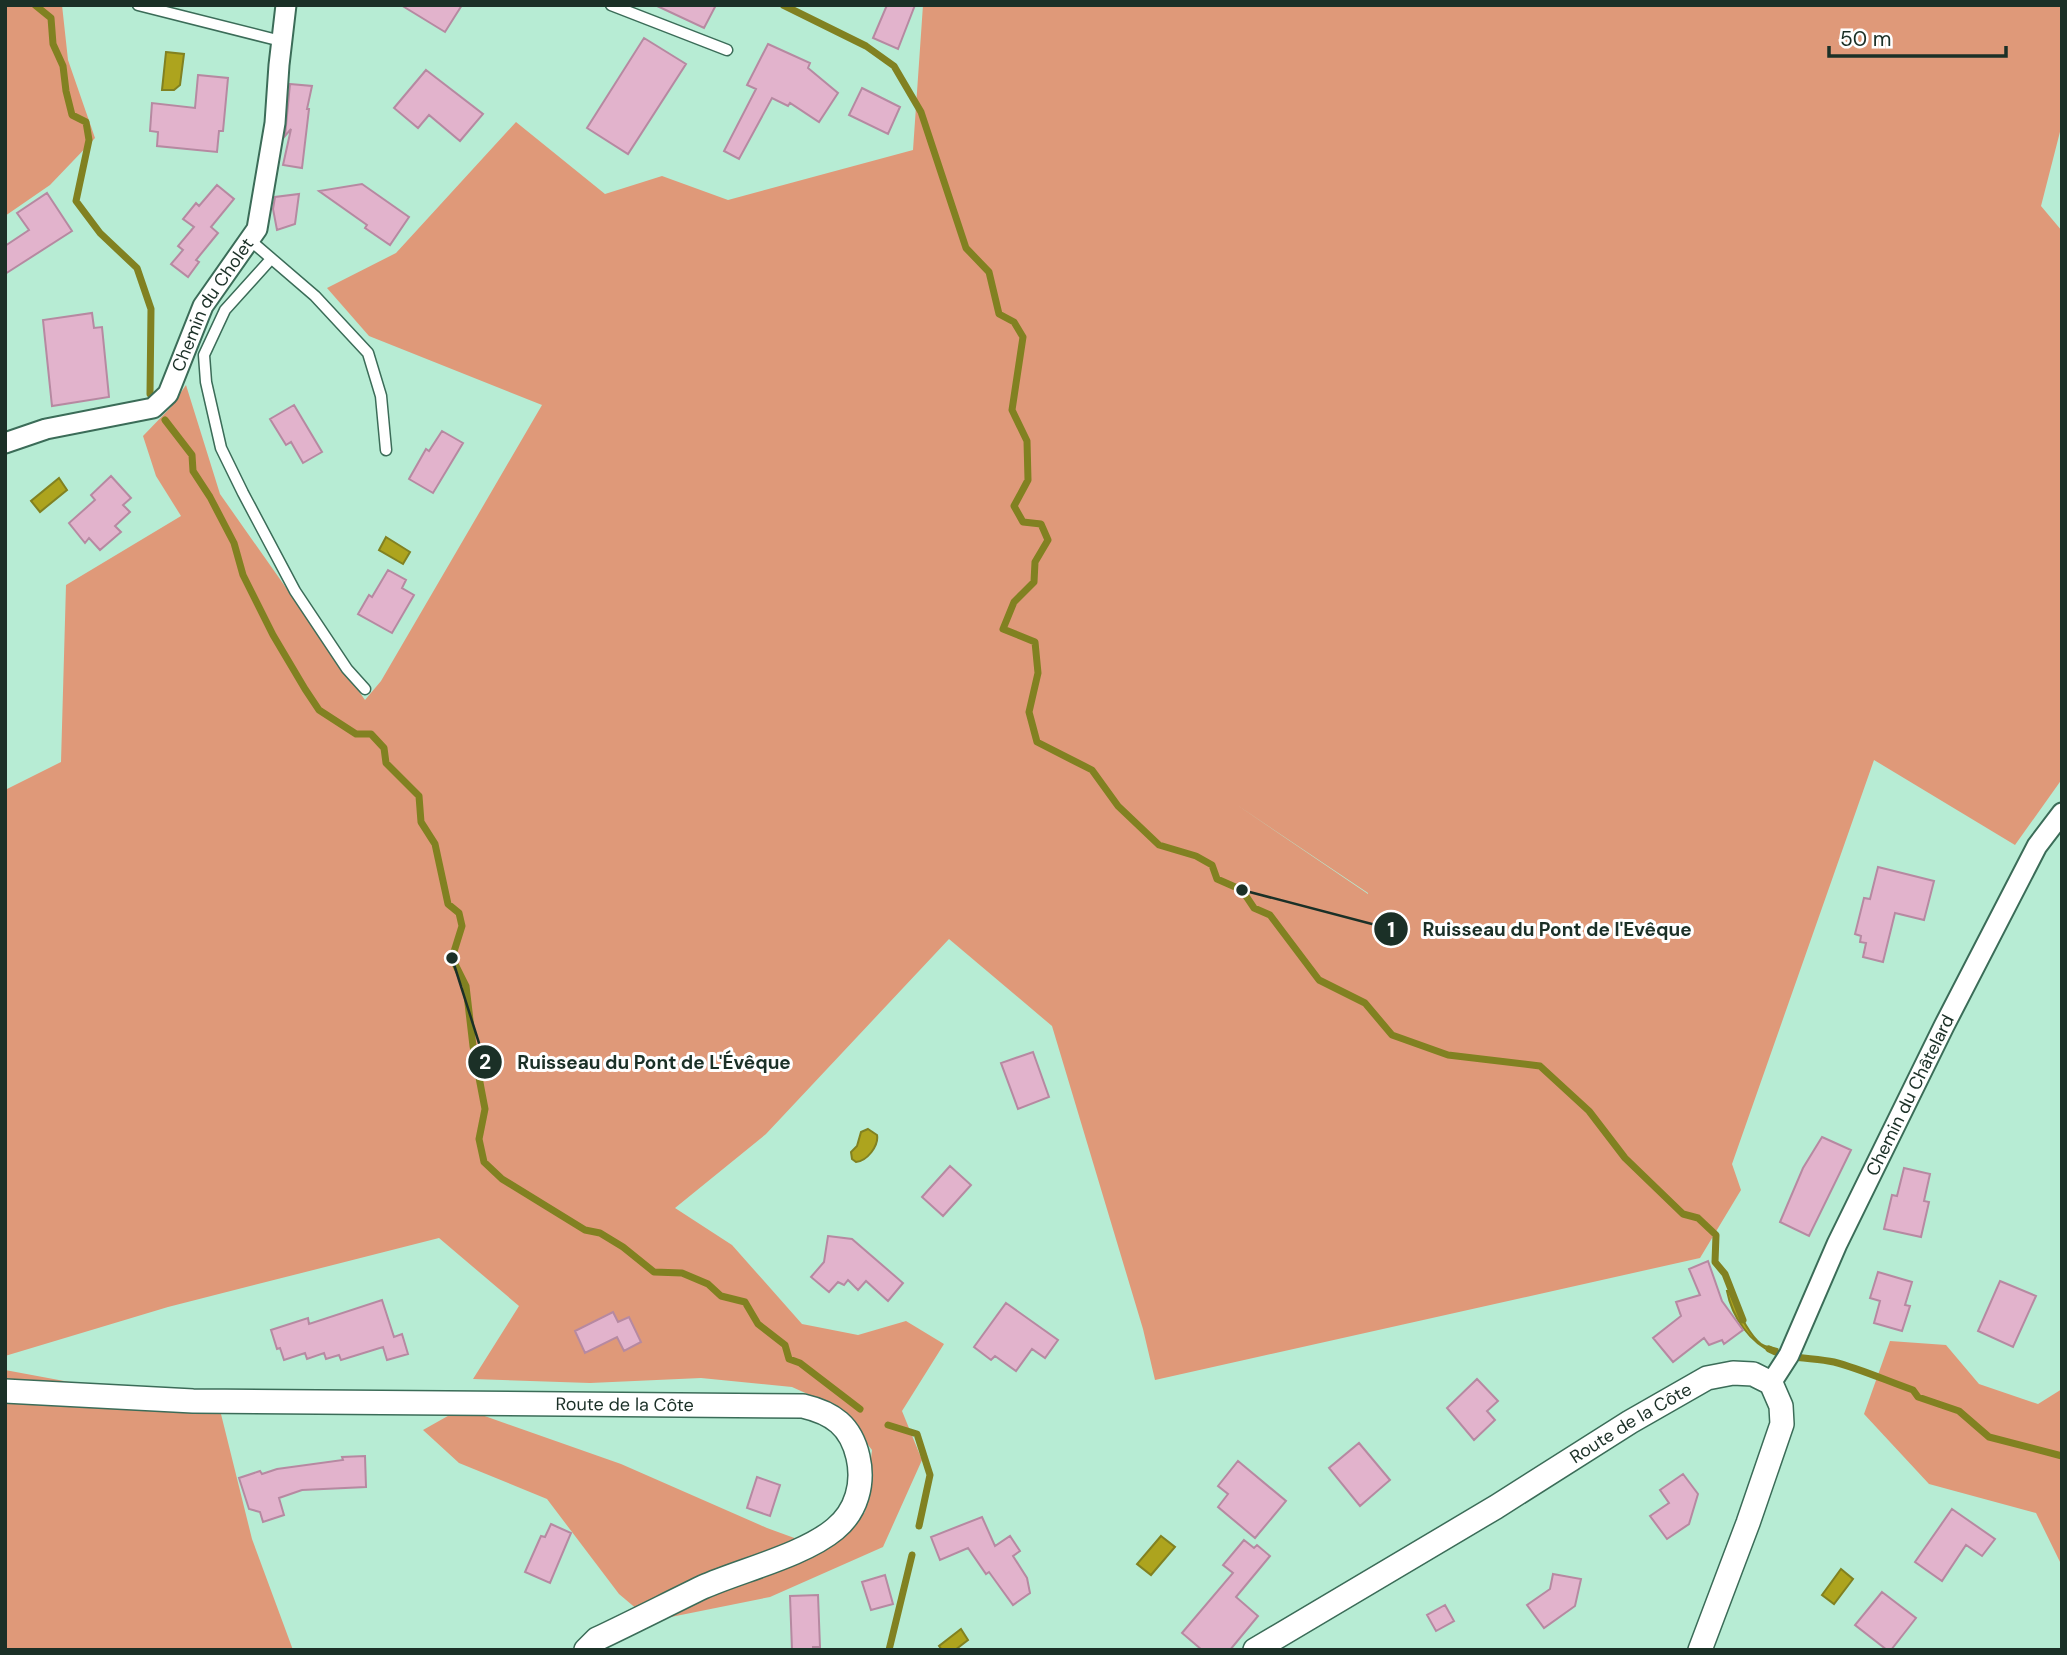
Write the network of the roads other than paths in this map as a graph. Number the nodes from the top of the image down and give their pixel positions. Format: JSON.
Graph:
{"nodes":[{"id":1,"x":138,"y":5,"type":"edge"},
{"id":2,"x":286,"y":5,"type":"edge"},
{"id":3,"x":611,"y":5,"type":"edge"},
{"id":4,"x":281,"y":41,"type":"junction"},
{"id":5,"x":727,"y":50,"type":"dead end"},
{"id":6,"x":251,"y":241,"type":"junction"},
{"id":7,"x":271,"y":259,"type":"junction"},
{"id":8,"x":5,"y":443,"type":"edge"},
{"id":9,"x":386,"y":450,"type":"dead end"},
{"id":10,"x":365,"y":689,"type":"dead end"},
{"id":11,"x":2062,"y":813,"type":"edge"},
{"id":12,"x":1771,"y":1383,"type":"junction"},
{"id":13,"x":5,"y":1391,"type":"edge"},
{"id":14,"x":586,"y":1650,"type":"edge"},
{"id":15,"x":1255,"y":1650,"type":"edge"},
{"id":16,"x":1700,"y":1650,"type":"edge"}],
"edges":[{"from":1,"to":4,"type":"lane"},
{"from":2,"to":4,"type":"street","name":"Chemin du Cholet"},
{"from":3,"to":5,"type":"lane"},
{"from":4,"to":6,"type":"street","name":"Chemin du Cholet"},
{"from":6,"to":7,"type":"lane"},
{"from":6,"to":8,"type":"street","name":"Chemin du Cholet"},
{"from":7,"to":9,"type":"lane"},
{"from":7,"to":10,"type":"lane"},
{"from":11,"to":12,"type":"street","name":"Chemin du Châtelard"},
{"from":12,"to":15,"type":"street","name":"Route de la Côte"},
{"from":12,"to":16,"type":"street"},
{"from":13,"to":14,"type":"street","name":"Route de la Côte"}]}
